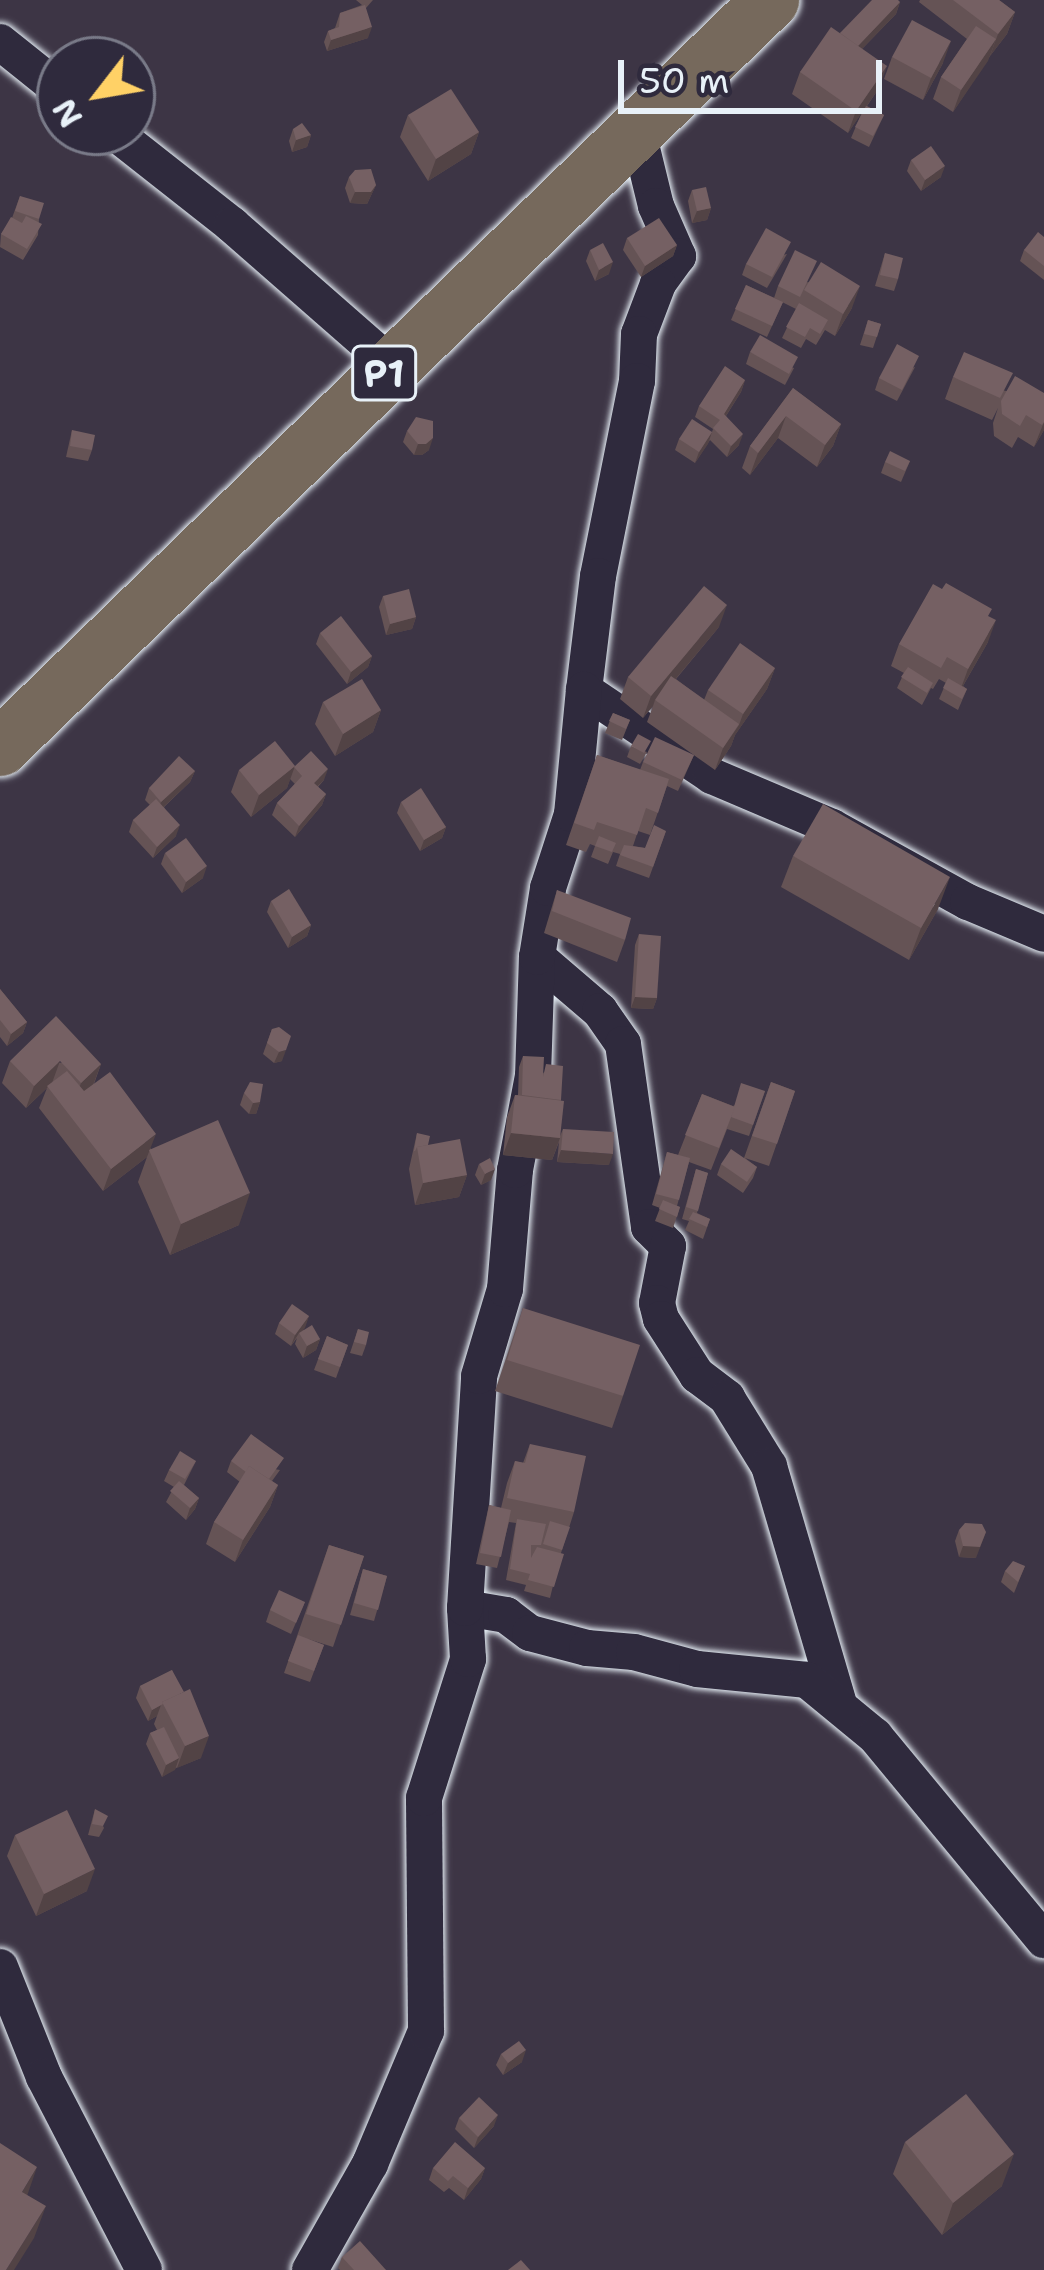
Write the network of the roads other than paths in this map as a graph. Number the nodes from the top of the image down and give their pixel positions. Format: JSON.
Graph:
{"nodes":[{"id":1,"x":770,"y":0,"type":"edge"},
{"id":2,"x":0,"y":43,"type":"edge"},
{"id":3,"x":36,"y":71,"type":"edge"},
{"id":4,"x":637,"y":128,"type":"junction"},
{"id":5,"x":144,"y":156,"type":"edge"},
{"id":6,"x":392,"y":365,"type":"junction"},
{"id":7,"x":584,"y":690,"type":"junction"},
{"id":8,"x":0,"y":746,"type":"edge"},
{"id":9,"x":1044,"y":934,"type":"edge"},
{"id":10,"x":537,"y":957,"type":"junction"},
{"id":11,"x":465,"y":1608,"type":"junction"},
{"id":12,"x":838,"y":1700,"type":"junction"},
{"id":13,"x":1044,"y":1940,"type":"edge"},
{"id":14,"x":0,"y":1967,"type":"edge"},
{"id":15,"x":144,"y":2270,"type":"edge"},
{"id":16,"x":310,"y":2270,"type":"edge"}],
"edges":[{"from":1,"to":4,"type":"main road","number":"P1"},
{"from":2,"to":3,"type":"street"},
{"from":4,"to":6,"type":"main road","number":"P1"},
{"from":4,"to":7,"type":"street"},
{"from":5,"to":6,"type":"street"},
{"from":6,"to":8,"type":"main road","number":"P1"},
{"from":7,"to":9,"type":"street"},
{"from":7,"to":10,"type":"street"},
{"from":10,"to":11,"type":"street"},
{"from":10,"to":12,"type":"street"},
{"from":11,"to":12,"type":"street"},
{"from":11,"to":16,"type":"street"},
{"from":12,"to":13,"type":"street"},
{"from":14,"to":15,"type":"street"}]}
